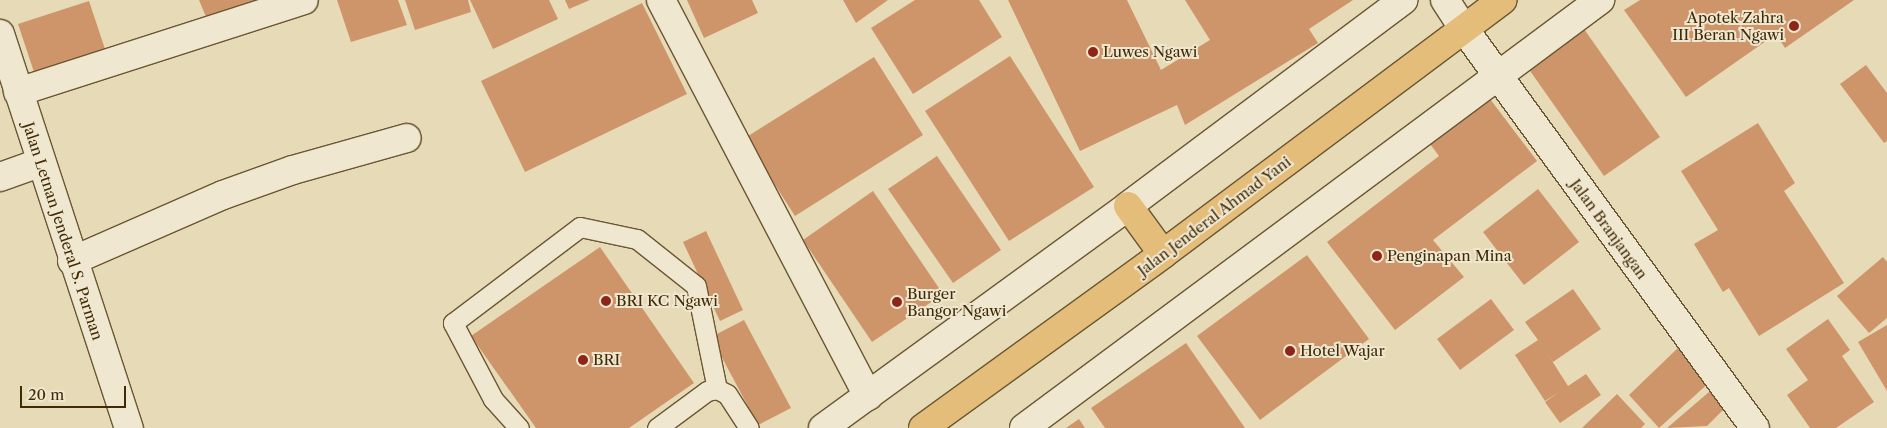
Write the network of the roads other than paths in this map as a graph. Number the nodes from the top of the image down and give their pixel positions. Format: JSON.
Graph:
{"nodes":[{"id":1,"x":304,"y":0,"type":"edge"},
{"id":2,"x":661,"y":0,"type":"edge"},
{"id":3,"x":1403,"y":0,"type":"edge"},
{"id":4,"x":1445,"y":0,"type":"edge"},
{"id":5,"x":1502,"y":0,"type":"edge"},
{"id":6,"x":1600,"y":0,"type":"edge"},
{"id":7,"x":1464,"y":29,"type":"junction"},
{"id":8,"x":0,"y":34,"type":"edge"},
{"id":9,"x":1499,"y":78,"type":"junction"},
{"id":10,"x":18,"y":92,"type":"junction"},
{"id":11,"x":407,"y":138,"type":"dead end"},
{"id":12,"x":40,"y":162,"type":"junction"},
{"id":13,"x":0,"y":177,"type":"edge"},
{"id":14,"x":1128,"y":206,"type":"junction"},
{"id":15,"x":1163,"y":254,"type":"junction"},
{"id":16,"x":72,"y":261,"type":"junction"},
{"id":17,"x":717,"y":390,"type":"junction"},
{"id":18,"x":868,"y":396,"type":"junction"},
{"id":19,"x":129,"y":428,"type":"edge"},
{"id":20,"x":519,"y":428,"type":"edge"},
{"id":21,"x":657,"y":428,"type":"edge"},
{"id":22,"x":750,"y":428,"type":"edge"},
{"id":23,"x":823,"y":428,"type":"edge"},
{"id":24,"x":923,"y":428,"type":"edge"},
{"id":25,"x":1024,"y":428,"type":"edge"},
{"id":26,"x":1755,"y":428,"type":"edge"}],
"edges":[{"from":1,"to":10,"type":"street"},
{"from":2,"to":18,"type":"street"},
{"from":3,"to":14,"type":"street"},
{"from":4,"to":7,"type":"street","name":"Jalan Branjangan"},
{"from":5,"to":7,"type":"main road","name":"Jalan Jenderal Ahmad Yani"},
{"from":6,"to":9,"type":"street"},
{"from":7,"to":9,"type":"street","name":"Jalan Branjangan"},
{"from":7,"to":15,"type":"main road","name":"Jalan Jenderal Ahmad Yani"},
{"from":8,"to":10,"type":"street","name":"Jalan Letnan Jenderal S. Parman"},
{"from":9,"to":25,"type":"street"},
{"from":9,"to":26,"type":"street","name":"Jalan Branjangan"},
{"from":10,"to":12,"type":"street","name":"Jalan Letnan Jenderal S. Parman"},
{"from":11,"to":16,"type":"street"},
{"from":12,"to":13,"type":"street"},
{"from":12,"to":16,"type":"street","name":"Jalan Letnan Jenderal S. Parman"},
{"from":14,"to":15,"type":"main road"},
{"from":14,"to":18,"type":"street"},
{"from":15,"to":24,"type":"main road","name":"Jalan Jenderal Ahmad Yani"},
{"from":16,"to":19,"type":"street","name":"Jalan Letnan Jenderal S. Parman"},
{"from":17,"to":20,"type":"lane"},
{"from":17,"to":21,"type":"lane"},
{"from":17,"to":22,"type":"lane"},
{"from":18,"to":23,"type":"street"}]}
